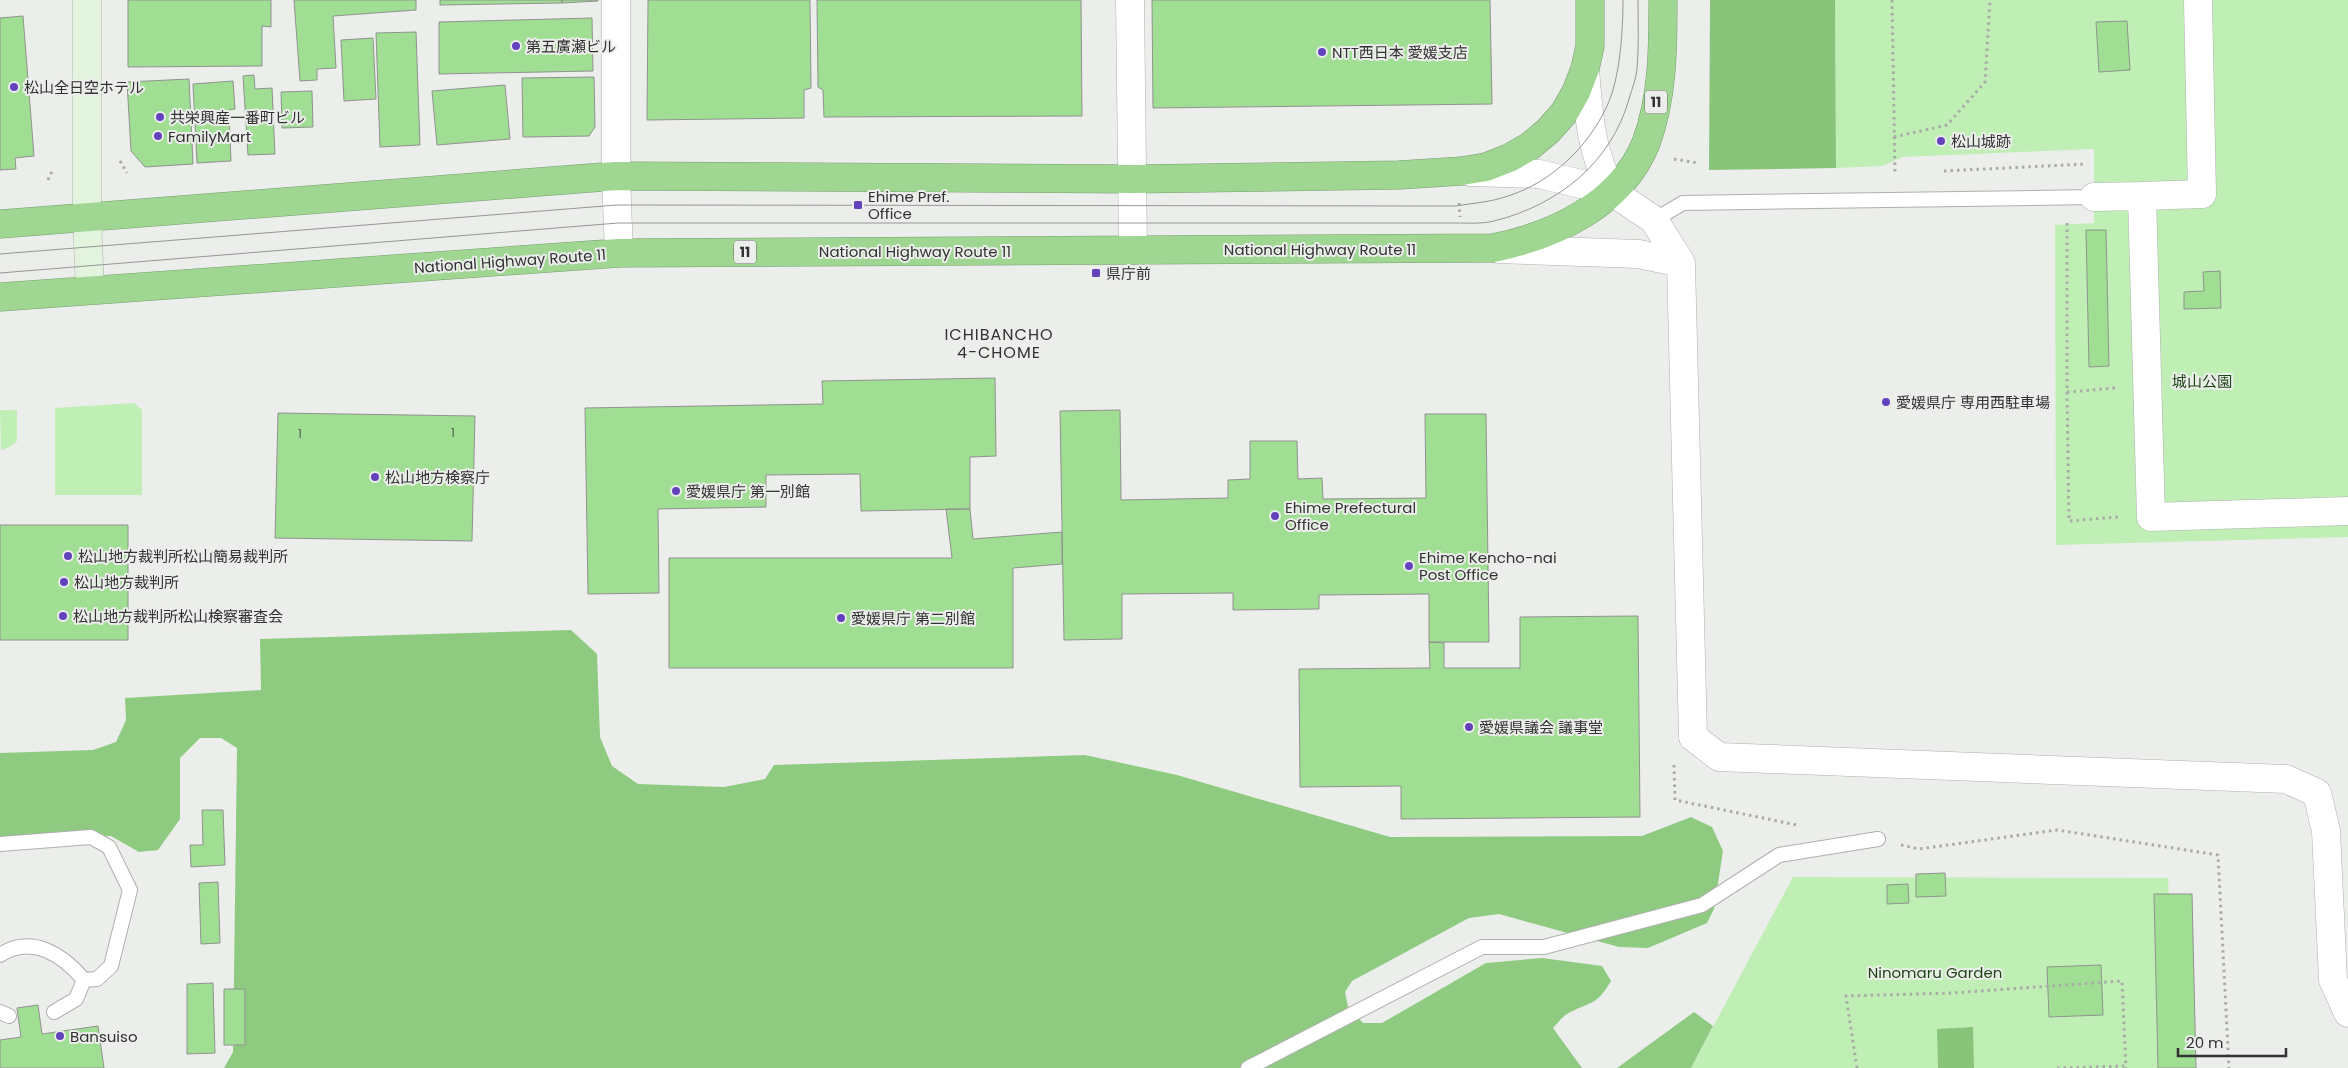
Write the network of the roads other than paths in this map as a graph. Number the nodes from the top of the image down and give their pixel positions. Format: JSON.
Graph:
{"nodes":[{"id":1,"x":87,"y":0,"type":"edge"},
{"id":2,"x":616,"y":0,"type":"edge"},
{"id":3,"x":1130,"y":0,"type":"edge"},
{"id":4,"x":1590,"y":0,"type":"edge"},
{"id":5,"x":1663,"y":0,"type":"edge"},
{"id":6,"x":2198,"y":0,"type":"edge"},
{"id":7,"x":1585,"y":69,"type":"junction"},
{"id":8,"x":1461,"y":171,"type":"junction"},
{"id":9,"x":616,"y":176,"type":"junction"},
{"id":10,"x":1133,"y":179,"type":"junction"},
{"id":11,"x":1611,"y":191,"type":"junction"},
{"id":12,"x":2142,"y":196,"type":"junction"},
{"id":13,"x":2094,"y":197,"type":"joint"},
{"id":14,"x":87,"y":218,"type":"junction"},
{"id":15,"x":1654,"y":220,"type":"junction"},
{"id":16,"x":0,"y":224,"type":"edge"},
{"id":17,"x":1493,"y":248,"type":"junction"},
{"id":18,"x":1133,"y":250,"type":"junction"},
{"id":19,"x":619,"y":253,"type":"junction"},
{"id":20,"x":1681,"y":263,"type":"junction"},
{"id":21,"x":90,"y":290,"type":"junction"},
{"id":22,"x":0,"y":297,"type":"edge"},
{"id":23,"x":2348,"y":511,"type":"edge"},
{"id":24,"x":1878,"y":839,"type":"road end"},
{"id":25,"x":0,"y":844,"type":"edge"},
{"id":26,"x":0,"y":955,"type":"edge"},
{"id":27,"x":84,"y":980,"type":"junction"},
{"id":28,"x":54,"y":1012,"type":"dead end"},
{"id":29,"x":2348,"y":1013,"type":"edge"},
{"id":30,"x":1248,"y":1068,"type":"edge"}],
"edges":[{"from":1,"to":14,"type":"street"},
{"from":2,"to":9,"type":"street"},
{"from":3,"to":10,"type":"street"},
{"from":4,"to":7,"type":"highway"},
{"from":5,"to":11,"type":"highway","name":"National Highway Route 11","number":"11"},
{"from":6,"to":12,"type":"street"},
{"from":7,"to":8,"type":"highway"},
{"from":7,"to":11,"type":"street"},
{"from":8,"to":10,"type":"highway"},
{"from":8,"to":11,"type":"street"},
{"from":9,"to":10,"type":"highway"},
{"from":9,"to":14,"type":"highway"},
{"from":9,"to":19,"type":"street"},
{"from":10,"to":18,"type":"street"},
{"from":11,"to":15,"type":"street"},
{"from":11,"to":17,"type":"highway","name":"National Highway Route 11","number":"11"},
{"from":12,"to":13,"type":"street"},
{"from":12,"to":23,"type":"street"},
{"from":13,"to":15,"type":"lane"},
{"from":14,"to":16,"type":"highway"},
{"from":14,"to":21,"type":"street"},
{"from":15,"to":20,"type":"street"},
{"from":17,"to":18,"type":"highway","name":"National Highway Route 11","number":"11"},
{"from":17,"to":20,"type":"street"},
{"from":18,"to":19,"type":"highway","name":"National Highway Route 11","number":"11"},
{"from":19,"to":21,"type":"highway","name":"National Highway Route 11","number":"11"},
{"from":20,"to":29,"type":"street"},
{"from":21,"to":22,"type":"highway","name":"National Highway Route 11","number":"11"},
{"from":24,"to":30,"type":"lane"},
{"from":25,"to":27,"type":"lane"},
{"from":26,"to":27,"type":"lane"},
{"from":27,"to":28,"type":"lane"}]}
